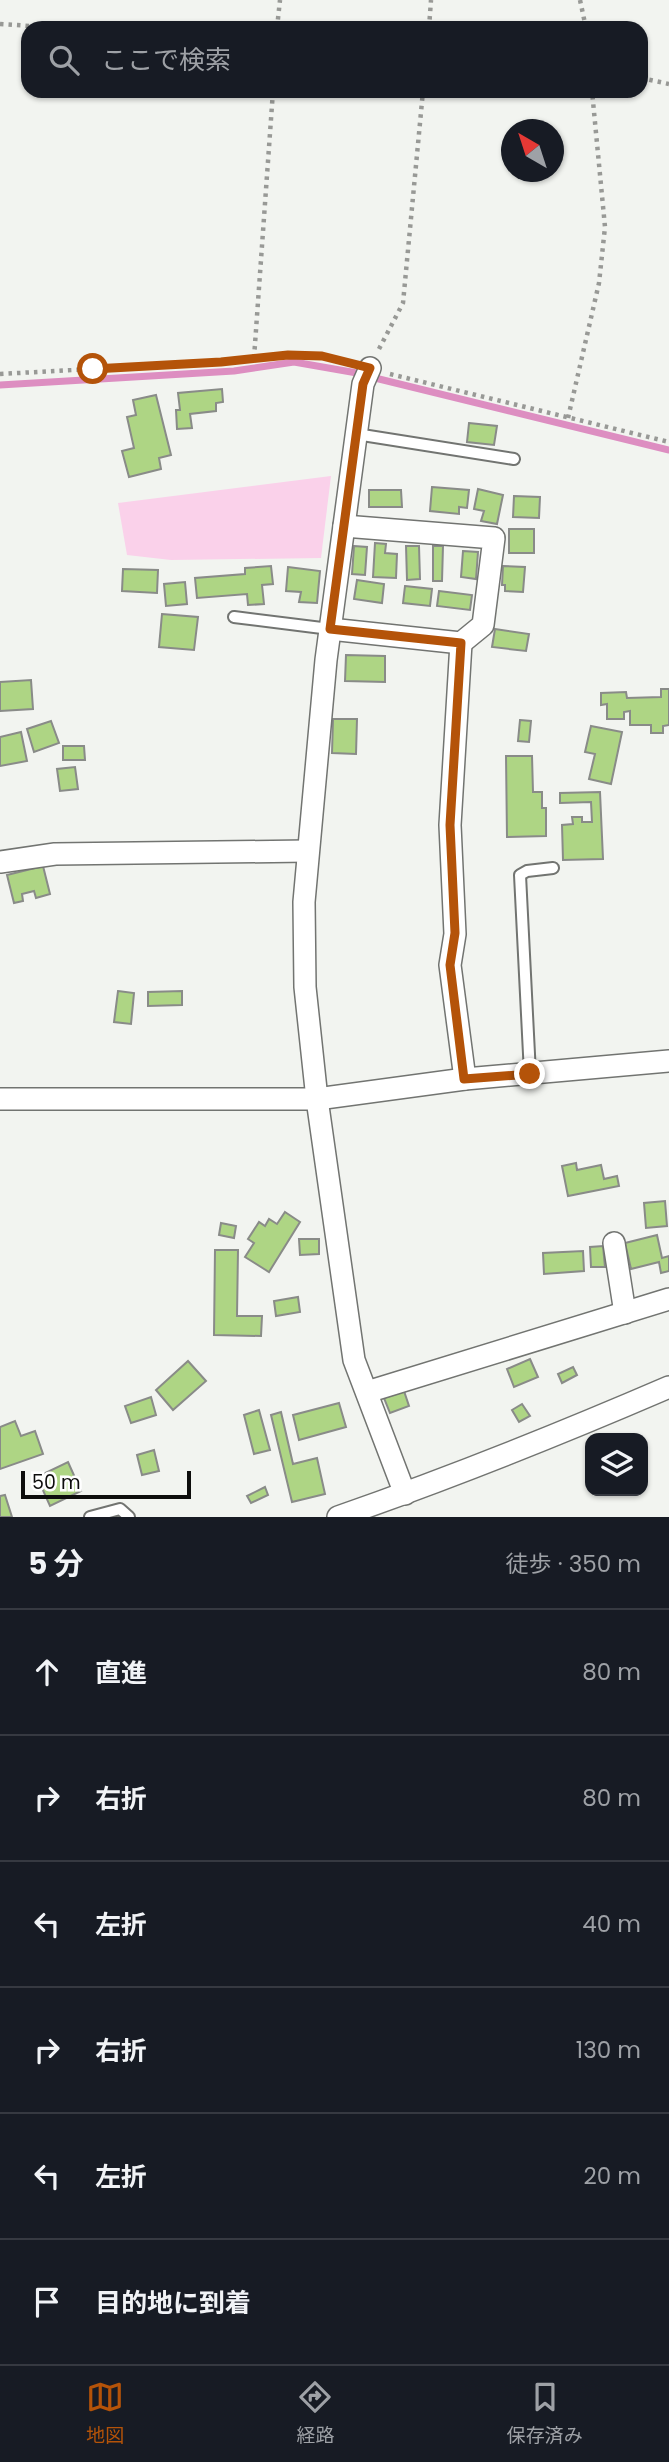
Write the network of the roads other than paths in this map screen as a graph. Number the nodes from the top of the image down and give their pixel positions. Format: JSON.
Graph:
{"nodes":[{"id":1,"x":370,"y":368,"type":"road end"},
{"id":2,"x":356,"y":434,"type":"junction"},
{"id":3,"x":514,"y":459,"type":"dead end"},
{"id":4,"x":344,"y":526,"type":"junction"},
{"id":5,"x":234,"y":617,"type":"dead end"},
{"id":6,"x":330,"y":629,"type":"junction"},
{"id":7,"x":461,"y":643,"type":"junction"},
{"id":8,"x":308,"y":851,"type":"junction"},
{"id":9,"x":0,"y":862,"type":"edge"},
{"id":10,"x":553,"y":868,"type":"dead end"},
{"id":11,"x":669,"y":1061,"type":"edge"},
{"id":12,"x":530,"y":1074,"type":"junction"},
{"id":13,"x":464,"y":1079,"type":"junction"},
{"id":14,"x":0,"y":1099,"type":"edge"},
{"id":15,"x":317,"y":1099,"type":"junction"},
{"id":16,"x":614,"y":1243,"type":"dead end"},
{"id":17,"x":669,"y":1300,"type":"edge"},
{"id":18,"x":625,"y":1313,"type":"junction"},
{"id":19,"x":669,"y":1387,"type":"edge"},
{"id":20,"x":366,"y":1392,"type":"junction"},
{"id":21,"x":405,"y":1493,"type":"junction"},
{"id":22,"x":90,"y":1517,"type":"edge"},
{"id":23,"x":129,"y":1517,"type":"edge"},
{"id":24,"x":338,"y":1517,"type":"edge"}],
"edges":[{"from":1,"to":2,"type":"street"},
{"from":2,"to":3,"type":"lane"},
{"from":2,"to":4,"type":"street"},
{"from":4,"to":6,"type":"street"},
{"from":4,"to":7,"type":"street"},
{"from":5,"to":6,"type":"lane"},
{"from":6,"to":7,"type":"street"},
{"from":6,"to":8,"type":"street"},
{"from":7,"to":13,"type":"street"},
{"from":8,"to":9,"type":"street"},
{"from":8,"to":15,"type":"street"},
{"from":10,"to":12,"type":"lane"},
{"from":11,"to":12,"type":"street"},
{"from":12,"to":13,"type":"street"},
{"from":13,"to":15,"type":"street"},
{"from":14,"to":15,"type":"street"},
{"from":15,"to":20,"type":"street"},
{"from":16,"to":18,"type":"street"},
{"from":17,"to":18,"type":"street"},
{"from":18,"to":20,"type":"street"},
{"from":19,"to":21,"type":"street"},
{"from":20,"to":21,"type":"street"},
{"from":21,"to":24,"type":"street"},
{"from":22,"to":23,"type":"lane"}]}
